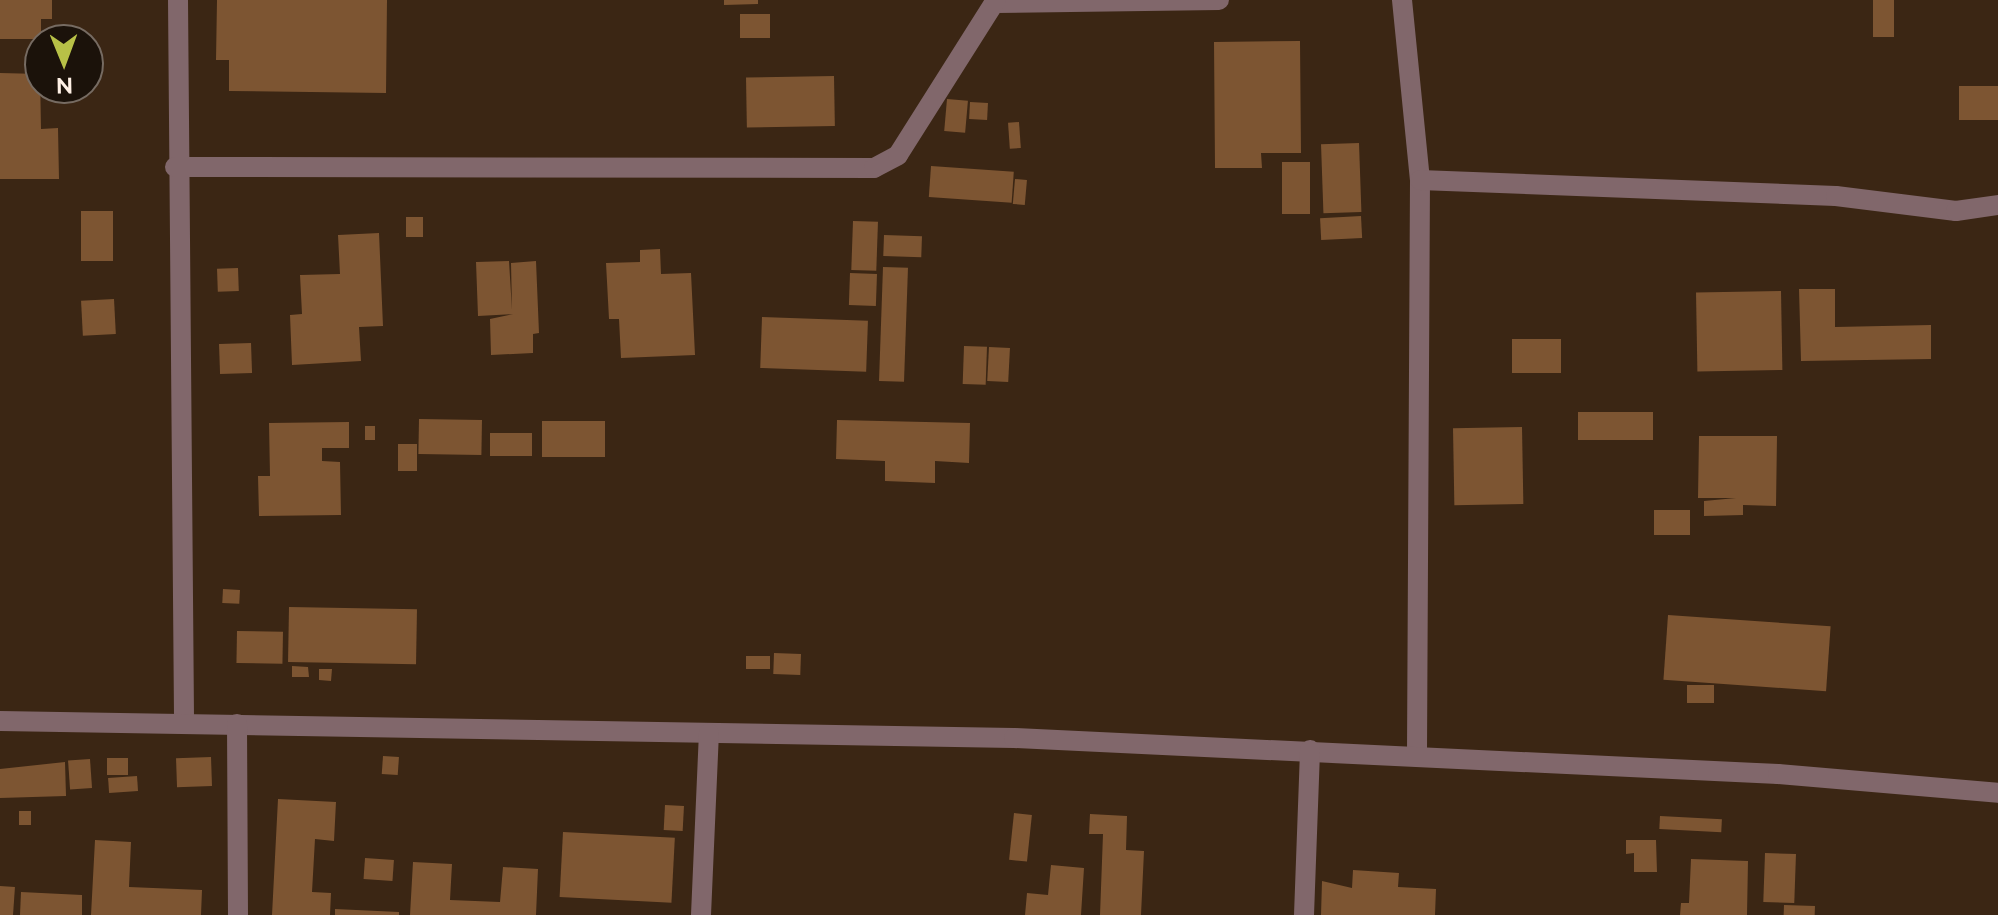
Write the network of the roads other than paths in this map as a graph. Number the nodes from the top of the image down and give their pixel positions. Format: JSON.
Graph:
{"nodes":[{"id":1,"x":178,"y":0,"type":"edge"},
{"id":2,"x":1219,"y":0,"type":"edge"},
{"id":3,"x":1402,"y":0,"type":"edge"},
{"id":4,"x":996,"y":2,"type":"edge"},
{"id":5,"x":175,"y":167,"type":"junction"},
{"id":6,"x":1420,"y":180,"type":"junction"},
{"id":7,"x":1998,"y":205,"type":"edge"},
{"id":8,"x":0,"y":721,"type":"edge"},
{"id":9,"x":184,"y":723,"type":"junction"},
{"id":10,"x":237,"y":724,"type":"junction"},
{"id":11,"x":709,"y":733,"type":"junction"},
{"id":12,"x":1310,"y":750,"type":"junction"},
{"id":13,"x":1417,"y":753,"type":"junction"},
{"id":14,"x":1998,"y":793,"type":"edge"},
{"id":15,"x":238,"y":915,"type":"edge"},
{"id":16,"x":701,"y":915,"type":"edge"},
{"id":17,"x":1304,"y":915,"type":"edge"}],
"edges":[{"from":1,"to":5,"type":"street"},
{"from":2,"to":4,"type":"street"},
{"from":3,"to":6,"type":"street"},
{"from":4,"to":5,"type":"street"},
{"from":5,"to":9,"type":"street"},
{"from":6,"to":7,"type":"street"},
{"from":6,"to":13,"type":"street"},
{"from":8,"to":9,"type":"street"},
{"from":9,"to":10,"type":"street"},
{"from":10,"to":11,"type":"street"},
{"from":10,"to":15,"type":"street"},
{"from":11,"to":12,"type":"street"},
{"from":11,"to":16,"type":"street"},
{"from":12,"to":13,"type":"street"},
{"from":12,"to":17,"type":"street"},
{"from":13,"to":14,"type":"street"}]}
